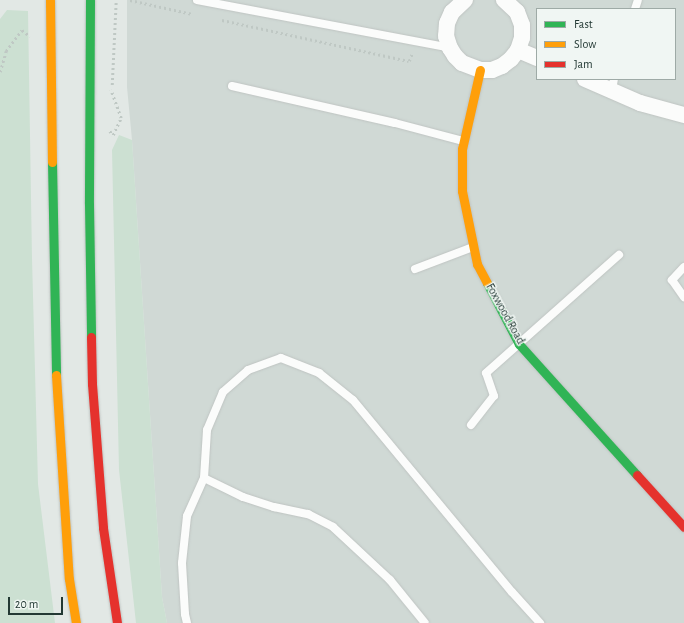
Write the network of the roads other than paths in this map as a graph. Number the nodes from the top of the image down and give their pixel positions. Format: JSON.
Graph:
{"nodes":[{"id":1,"x":50,"y":0,"type":"edge"},
{"id":2,"x":90,"y":0,"type":"edge"},
{"id":3,"x":197,"y":0,"type":"edge"},
{"id":4,"x":465,"y":0,"type":"edge"},
{"id":5,"x":504,"y":0,"type":"edge"},
{"id":6,"x":450,"y":48,"type":"junction"},
{"id":7,"x":518,"y":50,"type":"junction"},
{"id":8,"x":536,"y":58,"type":"edge"},
{"id":9,"x":480,"y":70,"type":"junction"},
{"id":10,"x":590,"y":80,"type":"edge"},
{"id":11,"x":613,"y":85,"type":"edge"},
{"id":12,"x":232,"y":86,"type":"dead end"},
{"id":13,"x":684,"y":115,"type":"edge"},
{"id":14,"x":463,"y":141,"type":"junction"},
{"id":15,"x":474,"y":247,"type":"junction"},
{"id":16,"x":619,"y":255,"type":"dead end"},
{"id":17,"x":684,"y":267,"type":"edge"},
{"id":18,"x":415,"y":269,"type":"dead end"},
{"id":19,"x":684,"y":297,"type":"edge"},
{"id":20,"x":519,"y":344,"type":"junction"},
{"id":21,"x":471,"y":425,"type":"dead end"},
{"id":22,"x":204,"y":478,"type":"junction"},
{"id":23,"x":684,"y":527,"type":"edge"},
{"id":24,"x":76,"y":623,"type":"edge"},
{"id":25,"x":117,"y":623,"type":"edge"},
{"id":26,"x":187,"y":623,"type":"edge"},
{"id":27,"x":425,"y":623,"type":"edge"},
{"id":28,"x":540,"y":623,"type":"edge"}],
"edges":[{"from":1,"to":24,"type":"main road"},
{"from":2,"to":25,"type":"main road"},
{"from":3,"to":6,"type":"lane"},
{"from":4,"to":6,"type":"street"},
{"from":5,"to":7,"type":"street"},
{"from":6,"to":9,"type":"street"},
{"from":7,"to":8,"type":"street"},
{"from":7,"to":9,"type":"street"},
{"from":9,"to":14,"type":"main road","name":"Foxwood Road"},
{"from":10,"to":11,"type":"street"},
{"from":11,"to":13,"type":"street"},
{"from":12,"to":14,"type":"lane"},
{"from":14,"to":15,"type":"main road","name":"Foxwood Road"},
{"from":15,"to":18,"type":"lane"},
{"from":15,"to":20,"type":"main road","name":"Foxwood Road"},
{"from":16,"to":20,"type":"lane"},
{"from":17,"to":19,"type":"lane"},
{"from":20,"to":21,"type":"lane"},
{"from":20,"to":23,"type":"main road","name":"Foxwood Road"},
{"from":22,"to":26,"type":"lane"},
{"from":22,"to":27,"type":"lane"},
{"from":22,"to":28,"type":"lane"}]}
